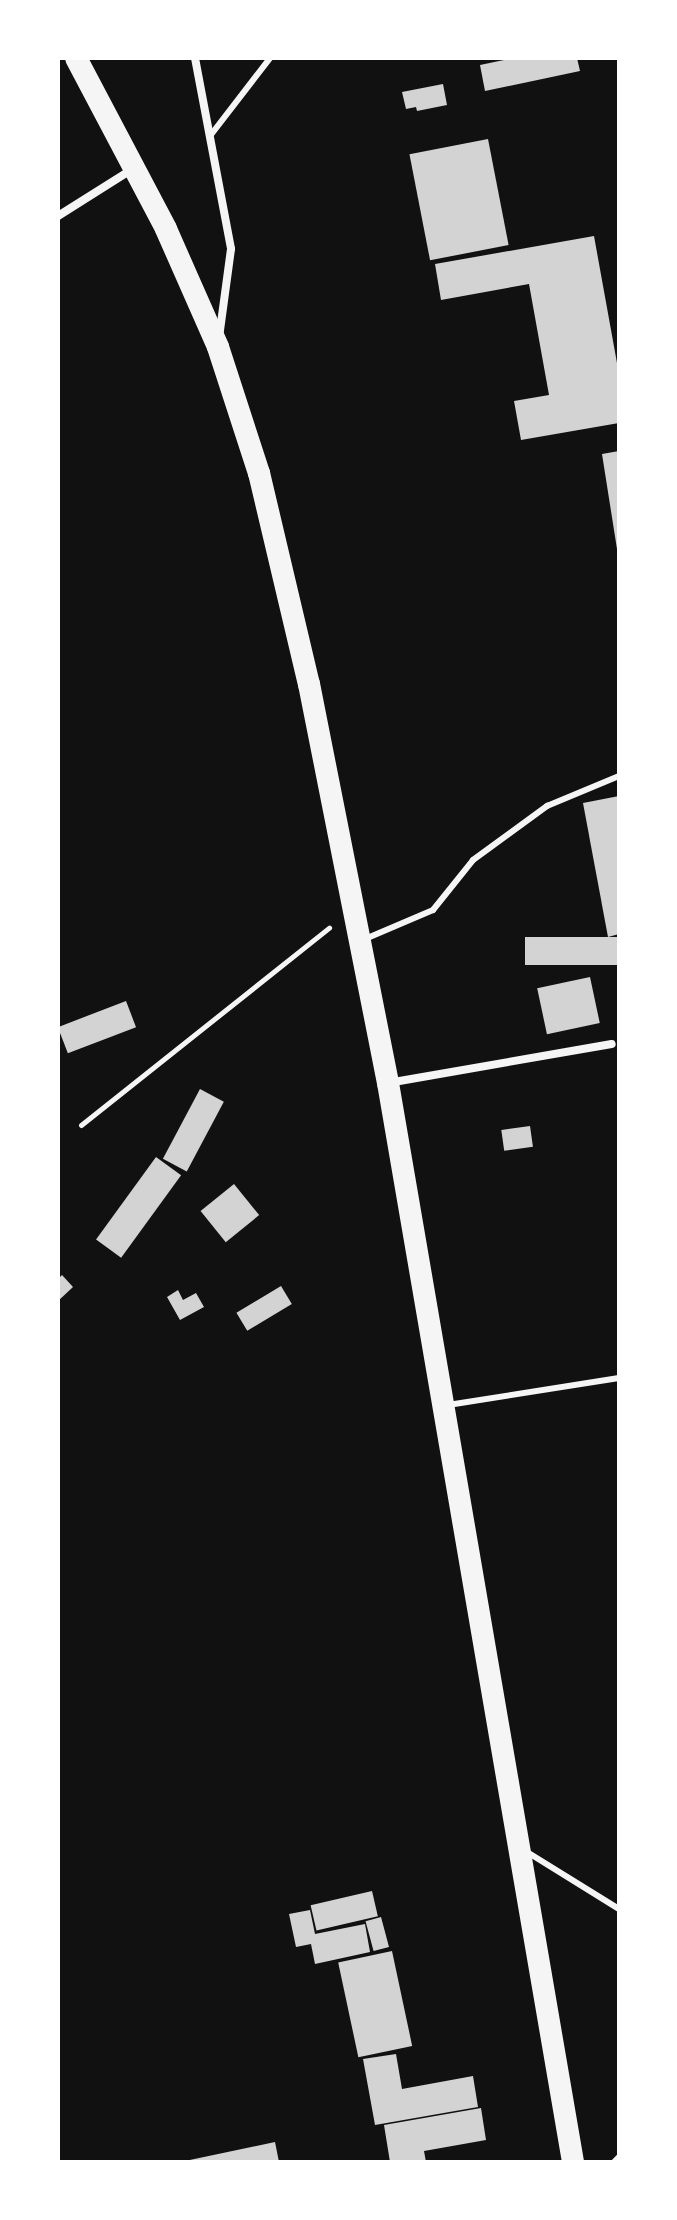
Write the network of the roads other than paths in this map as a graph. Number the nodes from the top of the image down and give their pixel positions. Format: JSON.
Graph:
{"nodes":[{"id":1,"x":76,"y":58,"type":"edge"},
{"id":2,"x":195,"y":58,"type":"edge"},
{"id":3,"x":270,"y":58,"type":"edge"},
{"id":4,"x":210,"y":136,"type":"junction"},
{"id":5,"x":135,"y":167,"type":"junction"},
{"id":6,"x":58,"y":216,"type":"edge"},
{"id":7,"x":218,"y":347,"type":"junction"},
{"id":8,"x":619,"y":776,"type":"edge"},
{"id":9,"x":361,"y":941,"type":"junction"},
{"id":10,"x":612,"y":1044,"type":"dead end"},
{"id":11,"x":388,"y":1083,"type":"junction"},
{"id":12,"x":619,"y":1378,"type":"edge"},
{"id":13,"x":445,"y":1405,"type":"junction"},
{"id":14,"x":520,"y":1848,"type":"junction"},
{"id":15,"x":619,"y":1909,"type":"edge"},
{"id":16,"x":619,"y":2157,"type":"edge"},
{"id":17,"x":573,"y":2162,"type":"edge"},
{"id":18,"x":614,"y":2162,"type":"edge"}],
"edges":[{"from":1,"to":5,"type":"highway"},
{"from":2,"to":4,"type":"street"},
{"from":3,"to":4,"type":"lane"},
{"from":4,"to":7,"type":"street"},
{"from":5,"to":6,"type":"street"},
{"from":5,"to":7,"type":"highway"},
{"from":7,"to":9,"type":"highway"},
{"from":8,"to":9,"type":"lane"},
{"from":9,"to":11,"type":"highway"},
{"from":10,"to":11,"type":"street"},
{"from":11,"to":13,"type":"highway"},
{"from":12,"to":13,"type":"lane"},
{"from":13,"to":14,"type":"highway"},
{"from":14,"to":15,"type":"lane"},
{"from":14,"to":17,"type":"highway"},
{"from":16,"to":18,"type":"lane"}]}
